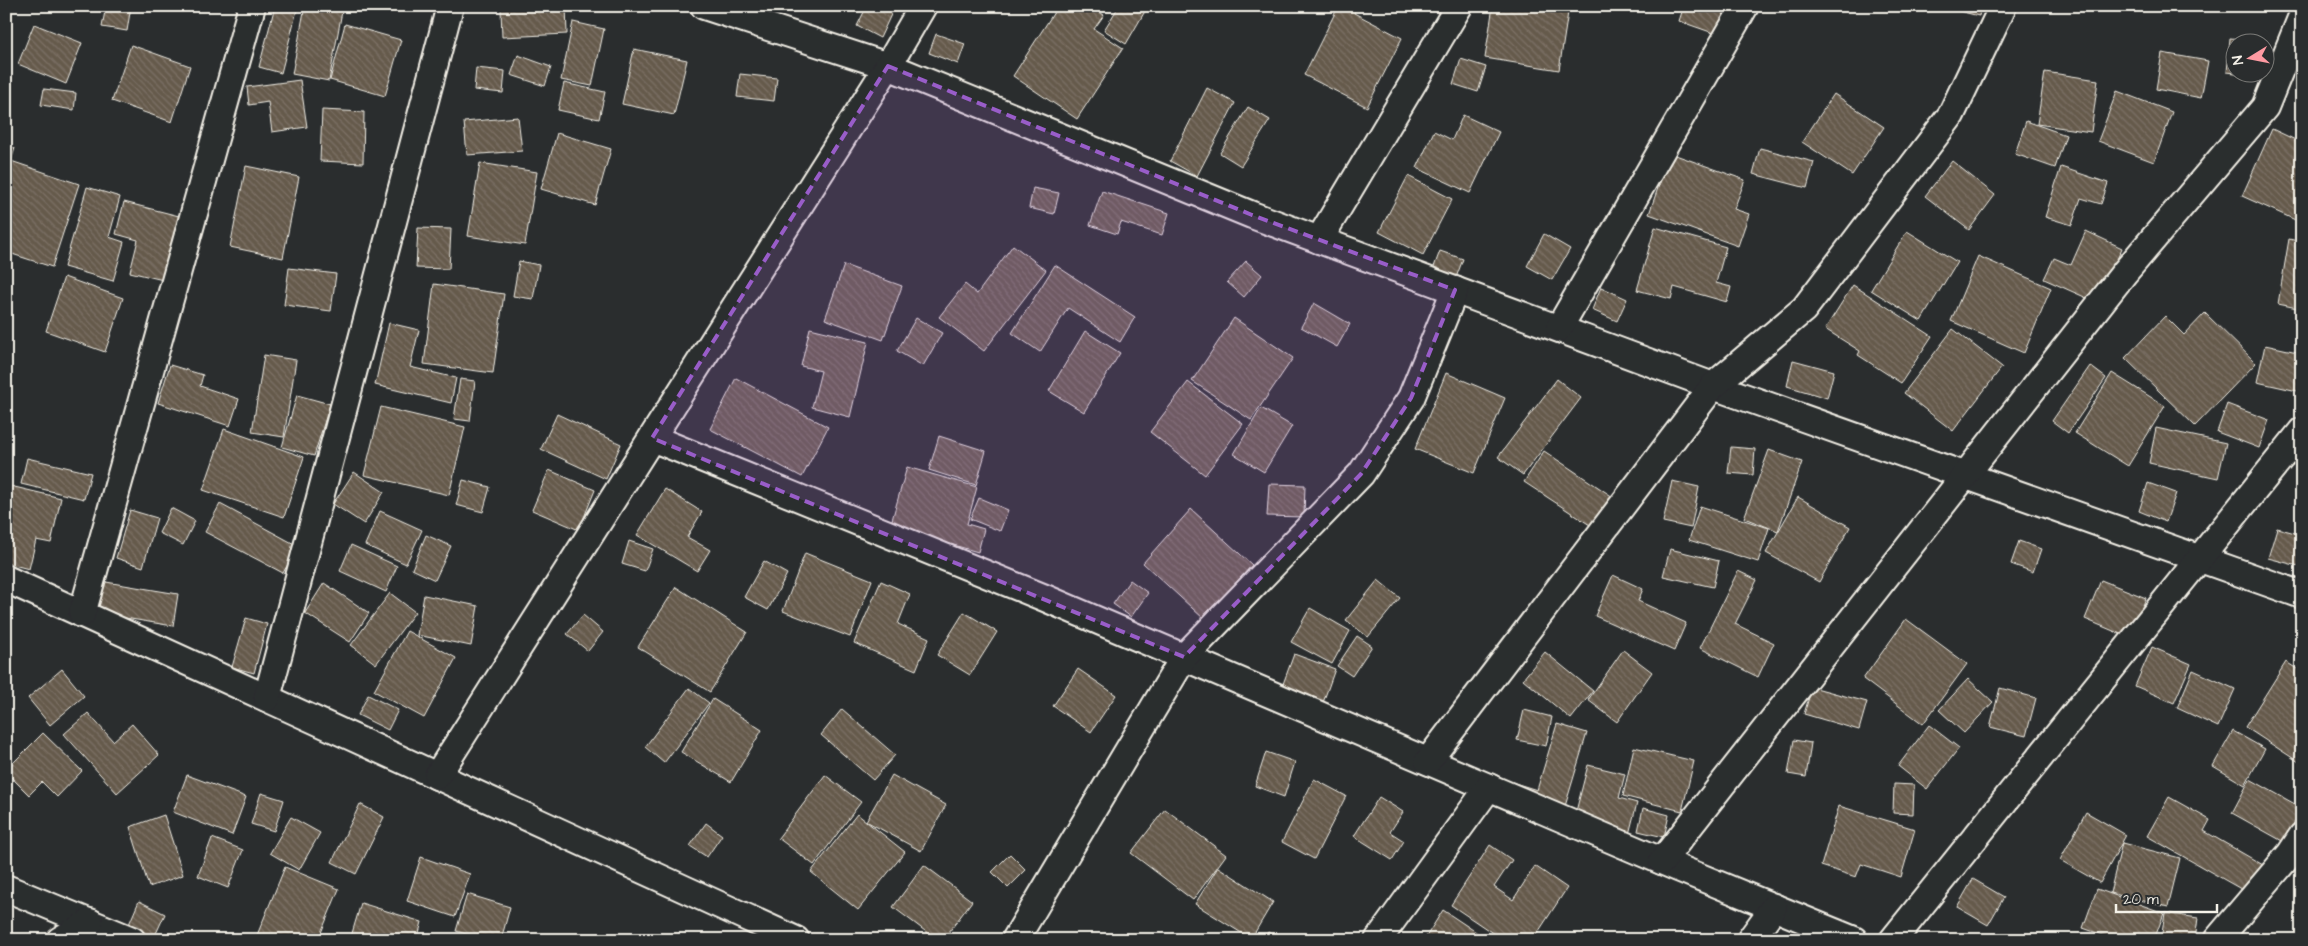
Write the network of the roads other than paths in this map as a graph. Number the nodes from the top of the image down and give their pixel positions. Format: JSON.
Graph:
{"nodes":[{"id":1,"x":252,"y":6,"type":"edge"},
{"id":2,"x":450,"y":6,"type":"edge"},
{"id":3,"x":704,"y":6,"type":"edge"},
{"id":4,"x":923,"y":6,"type":"edge"},
{"id":5,"x":1459,"y":6,"type":"edge"},
{"id":6,"x":1745,"y":6,"type":"edge"},
{"id":7,"x":2003,"y":6,"type":"edge"},
{"id":8,"x":2302,"y":16,"type":"edge"},
{"id":9,"x":888,"y":66,"type":"junction"},
{"id":10,"x":1319,"y":240,"type":"junction"},
{"id":11,"x":1455,"y":290,"type":"junction"},
{"id":12,"x":1559,"y":328,"type":"junction"},
{"id":13,"x":1713,"y":386,"type":"junction"},
{"id":14,"x":2302,"y":431,"type":"edge"},
{"id":15,"x":652,"y":438,"type":"junction"},
{"id":16,"x":1964,"y":476,"type":"junction"},
{"id":17,"x":2200,"y":560,"type":"junction"},
{"id":18,"x":6,"y":579,"type":"edge"},
{"id":19,"x":2302,"y":595,"type":"edge"},
{"id":20,"x":82,"y":614,"type":"junction"},
{"id":21,"x":1184,"y":657,"type":"junction"},
{"id":22,"x":266,"y":698,"type":"junction"},
{"id":23,"x":1428,"y":762,"type":"junction"},
{"id":24,"x":438,"y":776,"type":"junction"},
{"id":25,"x":1488,"y":787,"type":"junction"},
{"id":26,"x":2302,"y":836,"type":"edge"},
{"id":27,"x":1662,"y":861,"type":"junction"},
{"id":28,"x":6,"y":888,"type":"edge"},
{"id":29,"x":1774,"y":907,"type":"junction"},
{"id":30,"x":90,"y":922,"type":"junction"},
{"id":31,"x":60,"y":940,"type":"edge"},
{"id":32,"x":132,"y":940,"type":"edge"},
{"id":33,"x":796,"y":940,"type":"edge"},
{"id":34,"x":1015,"y":940,"type":"edge"},
{"id":35,"x":1378,"y":940,"type":"edge"},
{"id":36,"x":1750,"y":940,"type":"edge"},
{"id":37,"x":1854,"y":940,"type":"edge"},
{"id":38,"x":1893,"y":940,"type":"edge"},
{"id":39,"x":2217,"y":940,"type":"edge"}],
"edges":[{"from":1,"to":20,"type":"street"},
{"from":2,"to":22,"type":"street"},
{"from":3,"to":9,"type":"street"},
{"from":4,"to":9,"type":"street"},
{"from":5,"to":10,"type":"street"},
{"from":6,"to":12,"type":"street"},
{"from":7,"to":13,"type":"street"},
{"from":8,"to":16,"type":"street"},
{"from":9,"to":10,"type":"street"},
{"from":9,"to":15,"type":"street"},
{"from":10,"to":11,"type":"street"},
{"from":11,"to":12,"type":"street"},
{"from":11,"to":21,"type":"street"},
{"from":12,"to":13,"type":"street"},
{"from":13,"to":16,"type":"street"},
{"from":13,"to":23,"type":"street"},
{"from":14,"to":17,"type":"street"},
{"from":15,"to":21,"type":"street"},
{"from":15,"to":24,"type":"street"},
{"from":16,"to":17,"type":"street"},
{"from":16,"to":27,"type":"street"},
{"from":17,"to":19,"type":"street"},
{"from":17,"to":38,"type":"street"},
{"from":18,"to":20,"type":"street"},
{"from":20,"to":22,"type":"street"},
{"from":21,"to":23,"type":"street"},
{"from":21,"to":34,"type":"street"},
{"from":22,"to":24,"type":"street"},
{"from":23,"to":25,"type":"street"},
{"from":24,"to":33,"type":"street"},
{"from":25,"to":27,"type":"street"},
{"from":25,"to":35,"type":"street"},
{"from":26,"to":39,"type":"street"},
{"from":27,"to":29,"type":"street"},
{"from":28,"to":30,"type":"street"},
{"from":29,"to":36,"type":"street"},
{"from":29,"to":37,"type":"street"},
{"from":30,"to":31,"type":"street"},
{"from":30,"to":32,"type":"street"}]}
